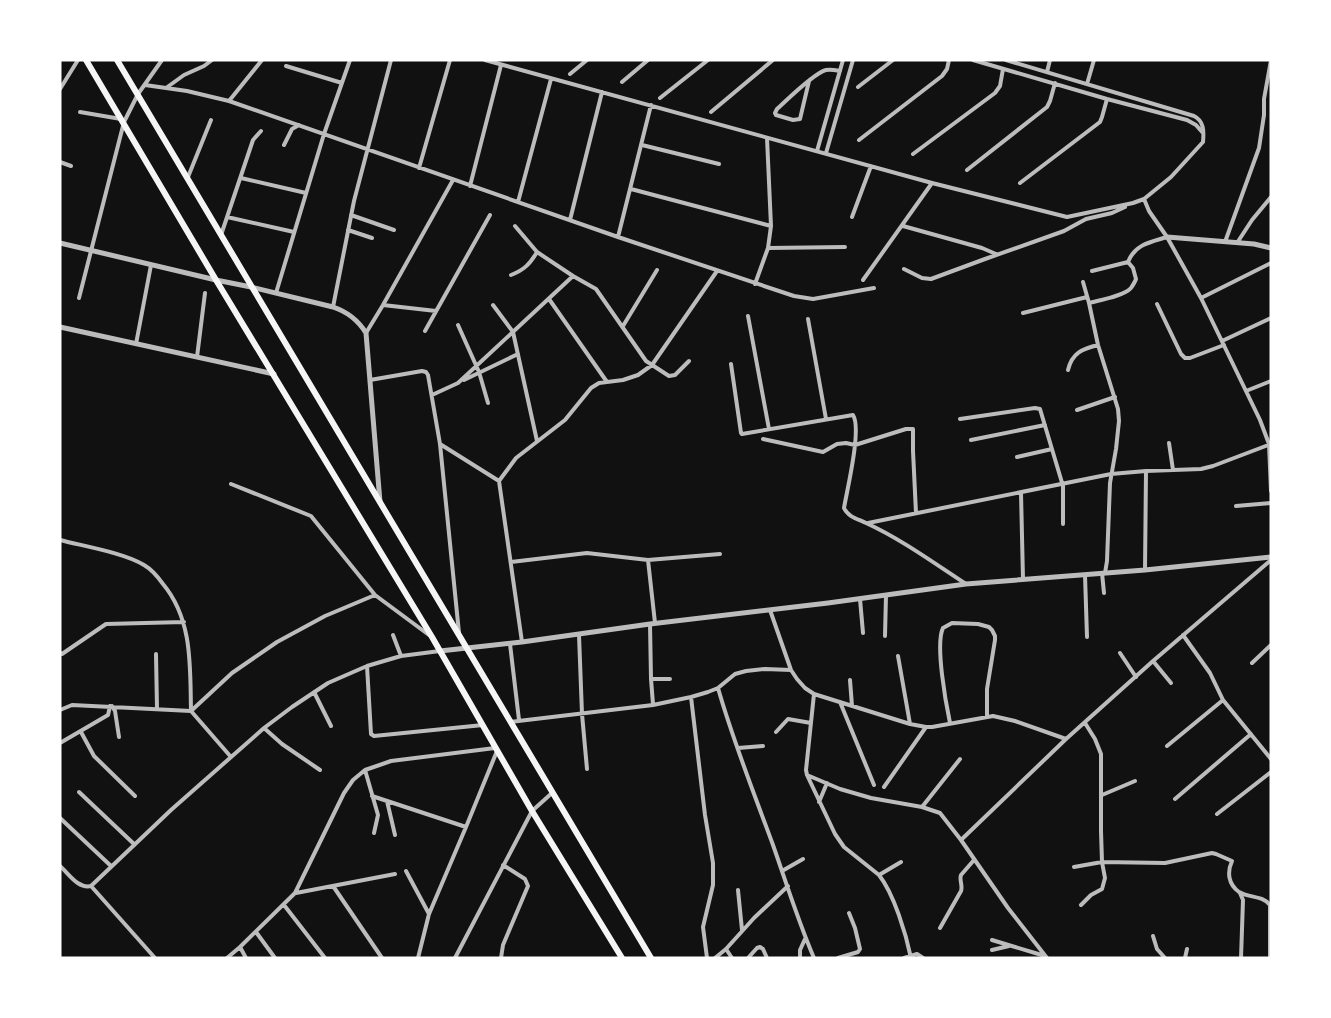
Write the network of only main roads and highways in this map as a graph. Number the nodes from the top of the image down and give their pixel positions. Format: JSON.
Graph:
{"nodes":[{"id":1,"x":86,"y":60,"type":"edge"},
{"id":2,"x":117,"y":60,"type":"edge"},
{"id":3,"x":622,"y":958,"type":"edge"},
{"id":4,"x":651,"y":958,"type":"edge"}],
"edges":[{"from":1,"to":3,"type":"main road"},
{"from":2,"to":4,"type":"main road"}]}
